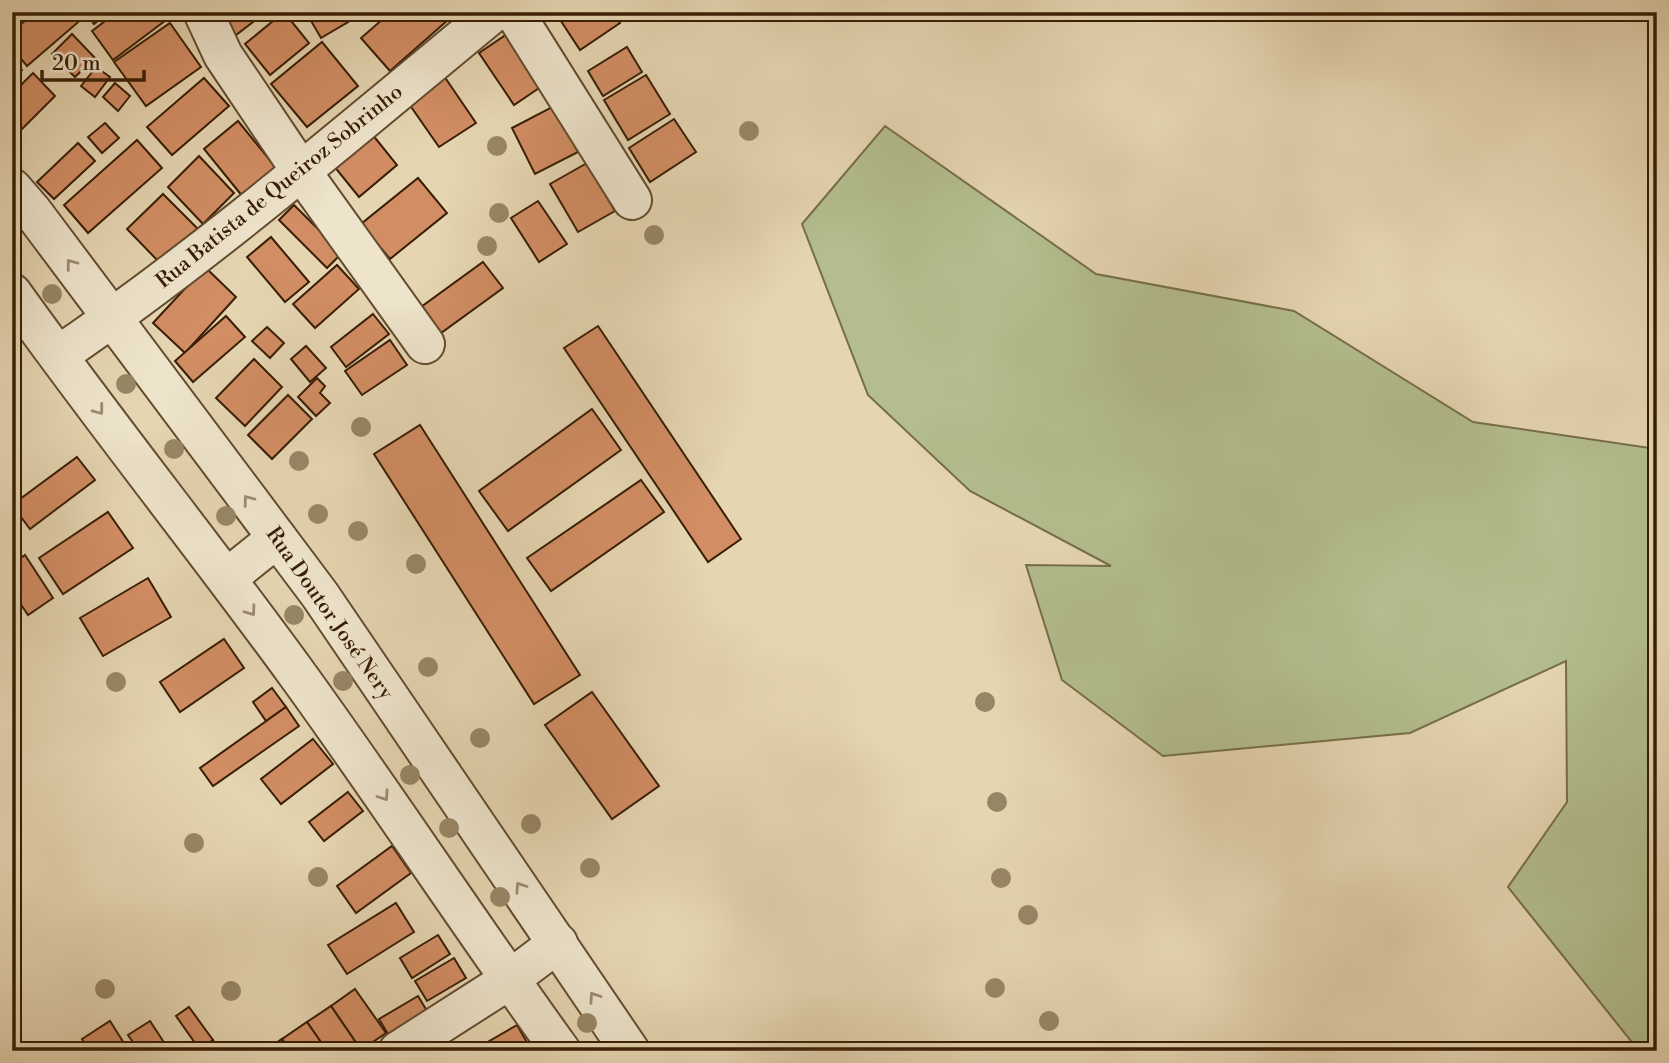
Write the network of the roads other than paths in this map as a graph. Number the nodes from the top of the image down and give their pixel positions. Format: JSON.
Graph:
{"nodes":[{"id":1,"x":203,"y":12,"type":"edge"},
{"id":2,"x":494,"y":12,"type":"edge"},
{"id":3,"x":514,"y":12,"type":"edge"},
{"id":4,"x":301,"y":171,"type":"junction"},
{"id":5,"x":12,"y":188,"type":"edge"},
{"id":6,"x":632,"y":200,"type":"dead end"},
{"id":7,"x":12,"y":293,"type":"edge"},
{"id":8,"x":112,"y":318,"type":"junction"},
{"id":9,"x":23,"y":334,"type":"edge"},
{"id":10,"x":425,"y":344,"type":"dead end"},
{"id":11,"x":59,"y":355,"type":"junction"},
{"id":12,"x":276,"y":538,"type":"junction"},
{"id":13,"x":227,"y":578,"type":"junction"},
{"id":14,"x":403,"y":718,"type":"junction"},
{"id":15,"x":357,"y":757,"type":"junction"},
{"id":16,"x":558,"y":943,"type":"junction"},
{"id":17,"x":509,"y":980,"type":"junction"},
{"id":18,"x":398,"y":1051,"type":"edge"},
{"id":19,"x":561,"y":1051,"type":"edge"},
{"id":20,"x":630,"y":1051,"type":"edge"}],
"edges":[{"from":1,"to":4,"type":"street"},
{"from":2,"to":4,"type":"street","name":"Rua Batista de Queiroz Sobrinho"},
{"from":3,"to":6,"type":"street"},
{"from":4,"to":8,"type":"street","name":"Rua Batista de Queiroz Sobrinho"},
{"from":4,"to":10,"type":"street"},
{"from":8,"to":5,"type":"street","name":"Rua Doutor José Nery","one_way":true},
{"from":7,"to":9,"type":"street"},
{"from":8,"to":11,"type":"street","name":"Rua Batista de Queiroz Sobrinho"},
{"from":12,"to":8,"type":"street","name":"Rua Doutor José Nery","one_way":true},
{"from":9,"to":11,"type":"street"},
{"from":11,"to":13,"type":"street","one_way":true},
{"from":12,"to":13,"type":"street"},
{"from":12,"to":14,"type":"street","name":"Rua Doutor José Nery"},
{"from":13,"to":15,"type":"street","one_way":true},
{"from":14,"to":15,"type":"street"},
{"from":16,"to":14,"type":"street","name":"Rua Doutor José Nery","one_way":true},
{"from":15,"to":17,"type":"street","one_way":true},
{"from":16,"to":17,"type":"street"},
{"from":20,"to":16,"type":"street","name":"Rua Doutor José Nery","one_way":true},
{"from":17,"to":18,"type":"street"},
{"from":17,"to":19,"type":"street"}]}
